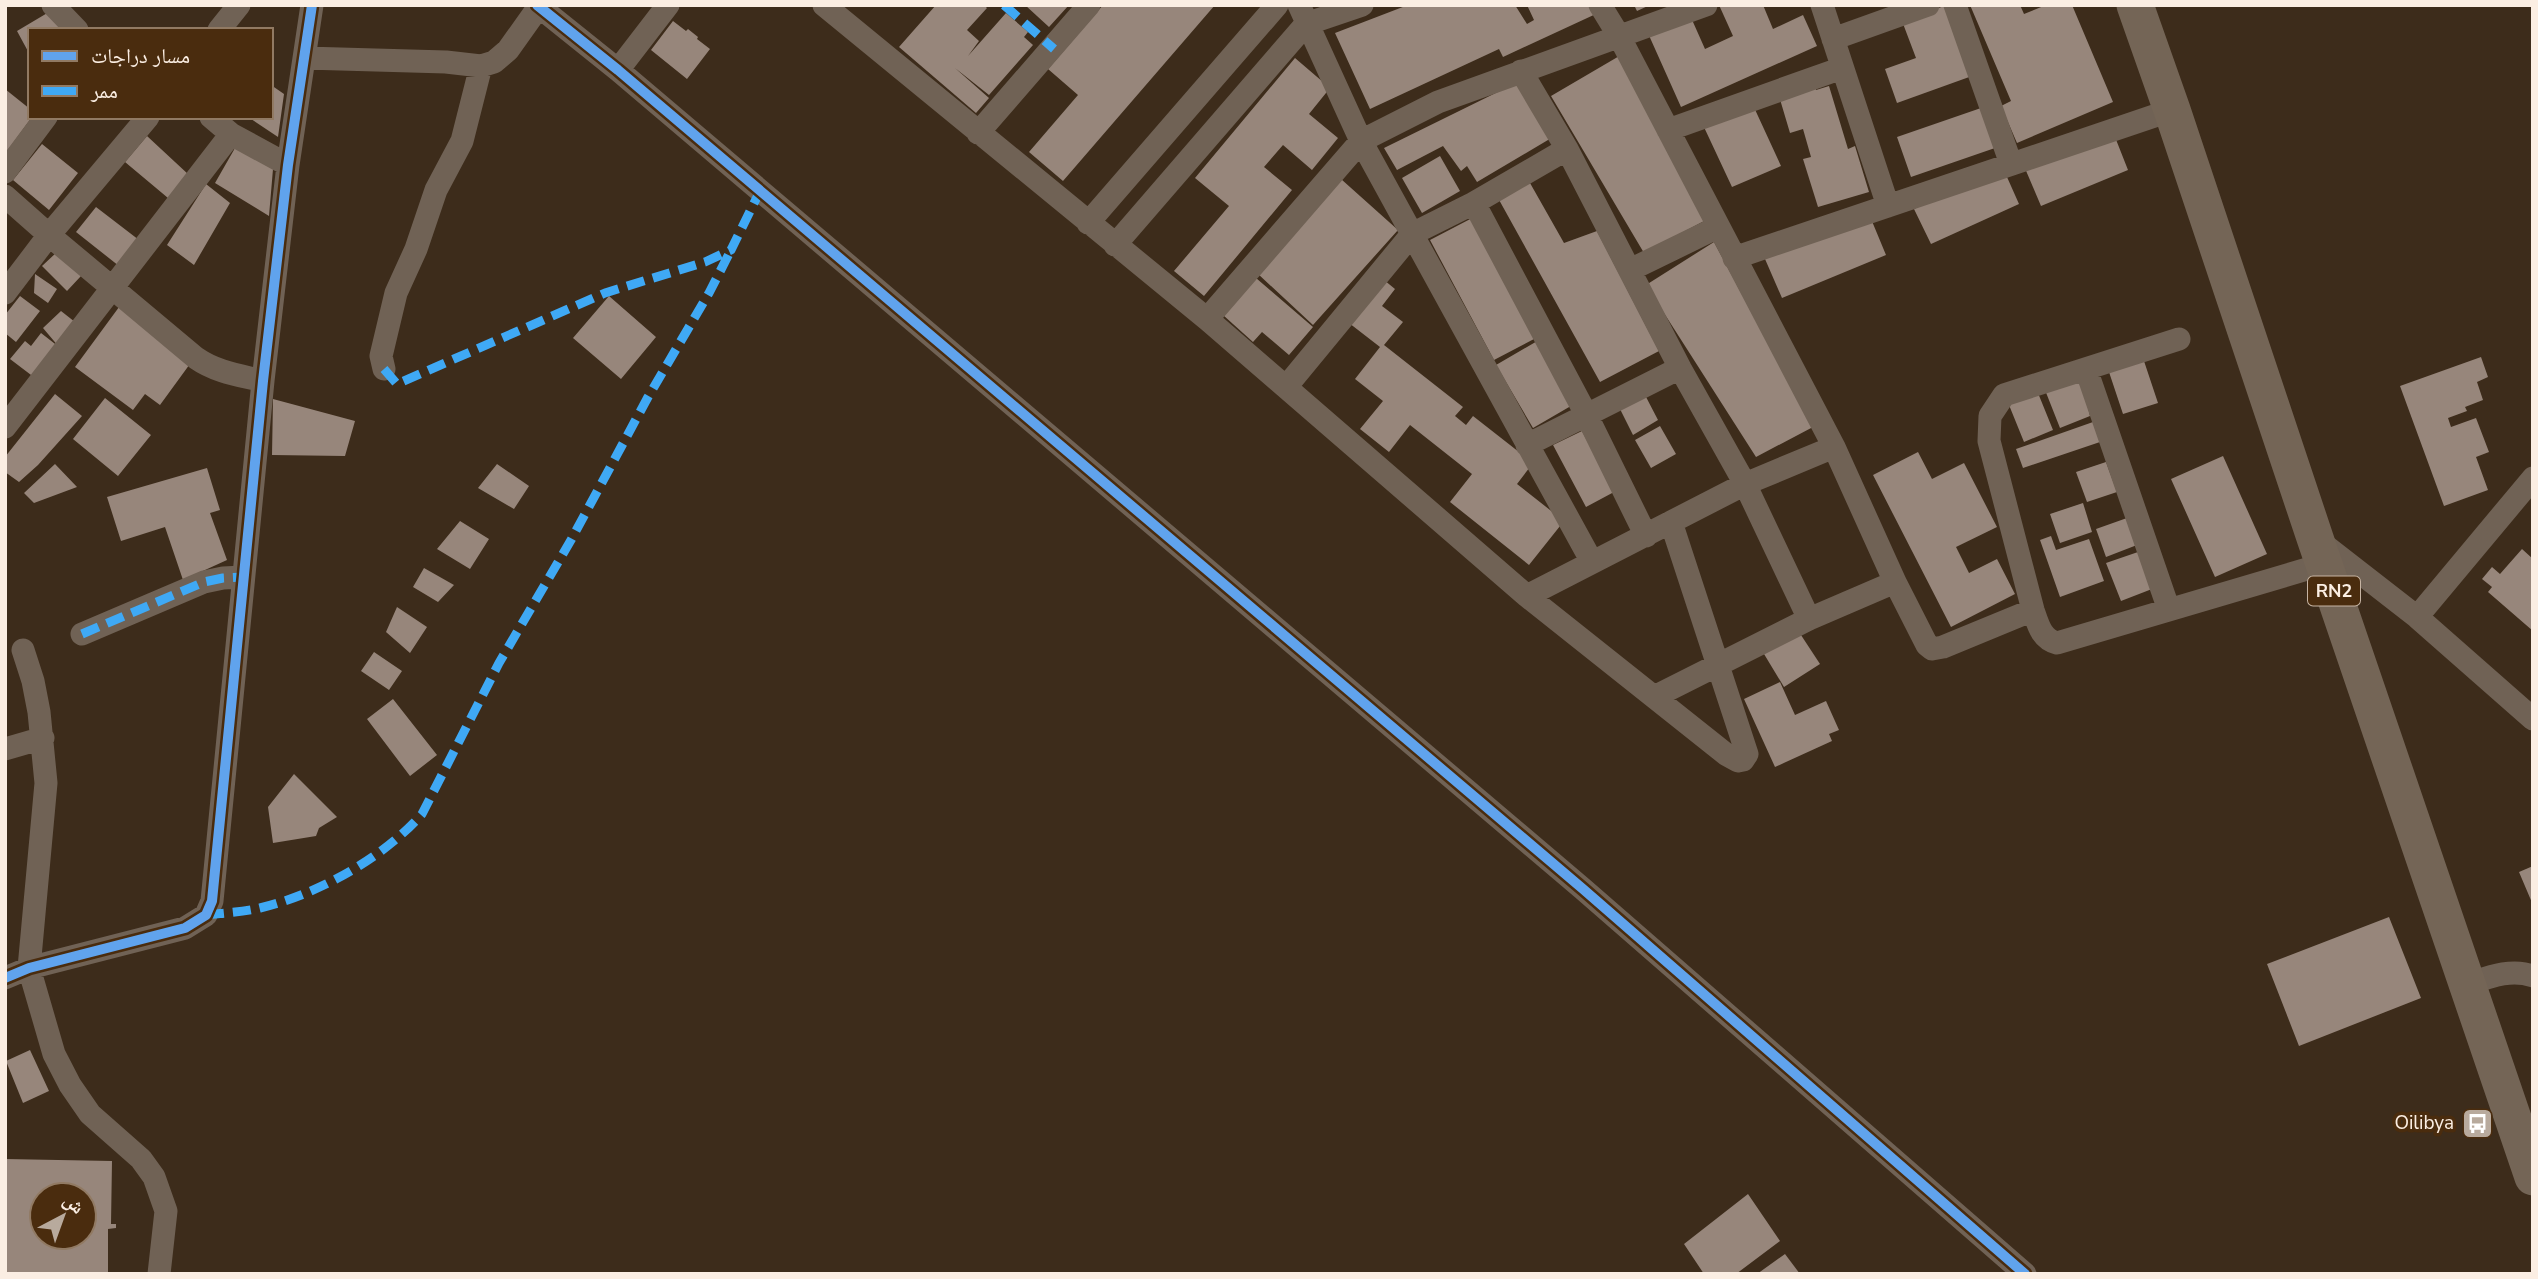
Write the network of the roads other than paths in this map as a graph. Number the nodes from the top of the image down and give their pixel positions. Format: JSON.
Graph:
{"nodes":[{"id":1,"x":53,"y":5,"type":"edge"},
{"id":2,"x":239,"y":5,"type":"edge"},
{"id":3,"x":312,"y":5,"type":"edge"},
{"id":4,"x":668,"y":5,"type":"edge"},
{"id":5,"x":824,"y":5,"type":"edge"},
{"id":6,"x":1089,"y":5,"type":"edge"},
{"id":7,"x":1277,"y":5,"type":"edge"},
{"id":8,"x":1362,"y":5,"type":"edge"},
{"id":9,"x":1600,"y":5,"type":"edge"},
{"id":10,"x":1706,"y":5,"type":"edge"},
{"id":11,"x":1822,"y":5,"type":"edge"},
{"id":12,"x":1928,"y":5,"type":"edge"},
{"id":13,"x":1955,"y":5,"type":"edge"},
{"id":14,"x":2135,"y":5,"type":"edge"},
{"id":15,"x":539,"y":6,"type":"edge"},
{"id":16,"x":1303,"y":15,"type":"edge"},
{"id":17,"x":75,"y":28,"type":"edge"},
{"id":18,"x":221,"y":28,"type":"edge"},
{"id":19,"x":1619,"y":36,"type":"junction"},
{"id":20,"x":1833,"y":39,"type":"junction"},
{"id":21,"x":305,"y":58,"type":"junction"},
{"id":22,"x":481,"y":66,"type":"junction"},
{"id":23,"x":1842,"y":68,"type":"junction"},
{"id":24,"x":618,"y":70,"type":"junction"},
{"id":25,"x":1521,"y":71,"type":"junction"},
{"id":26,"x":2172,"y":110,"type":"junction"},
{"id":27,"x":45,"y":119,"type":"edge"},
{"id":28,"x":146,"y":119,"type":"edge"},
{"id":29,"x":213,"y":119,"type":"edge"},
{"id":30,"x":1668,"y":130,"type":"junction"},
{"id":31,"x":978,"y":133,"type":"junction"},
{"id":32,"x":232,"y":134,"type":"junction"},
{"id":33,"x":1361,"y":141,"type":"junction"},
{"id":34,"x":1567,"y":149,"type":"junction"},
{"id":35,"x":2011,"y":164,"type":"junction"},
{"id":36,"x":288,"y":165,"type":"junction"},
{"id":37,"x":5,"y":172,"type":"edge"},
{"id":38,"x":5,"y":195,"type":"edge"},
{"id":39,"x":1474,"y":203,"type":"junction"},
{"id":40,"x":1888,"y":206,"type":"junction"},
{"id":41,"x":1088,"y":223,"type":"junction"},
{"id":42,"x":1717,"y":228,"type":"junction"},
{"id":43,"x":1412,"y":234,"type":"junction"},
{"id":44,"x":49,"y":235,"type":"junction"},
{"id":45,"x":1115,"y":245,"type":"junction"},
{"id":46,"x":1734,"y":258,"type":"junction"},
{"id":47,"x":1630,"y":270,"type":"junction"},
{"id":48,"x":113,"y":286,"type":"junction"},
{"id":49,"x":5,"y":293,"type":"edge"},
{"id":50,"x":1207,"y":319,"type":"junction"},
{"id":51,"x":2179,"y":339,"type":"dead end"},
{"id":52,"x":1680,"y":368,"type":"junction"},
{"id":53,"x":384,"y":369,"type":"dead end"},
{"id":54,"x":2085,"y":369,"type":"junction"},
{"id":55,"x":262,"y":381,"type":"junction"},
{"id":56,"x":1286,"y":387,"type":"junction"},
{"id":57,"x":1587,"y":416,"type":"junction"},
{"id":58,"x":5,"y":427,"type":"edge"},
{"id":59,"x":1527,"y":445,"type":"junction"},
{"id":60,"x":1834,"y":447,"type":"junction"},
{"id":61,"x":2533,"y":478,"type":"edge"},
{"id":62,"x":1745,"y":484,"type":"junction"},
{"id":63,"x":1671,"y":522,"type":"junction"},
{"id":64,"x":1646,"y":536,"type":"junction"},
{"id":65,"x":2320,"y":551,"type":"junction"},
{"id":66,"x":1592,"y":562,"type":"junction"},
{"id":67,"x":243,"y":577,"type":"junction"},
{"id":68,"x":1895,"y":582,"type":"junction"},
{"id":69,"x":1527,"y":596,"type":"junction"},
{"id":70,"x":2033,"y":610,"type":"junction"},
{"id":71,"x":2169,"y":610,"type":"junction"},
{"id":72,"x":2417,"y":617,"type":"junction"},
{"id":73,"x":1809,"y":619,"type":"junction"},
{"id":74,"x":82,"y":634,"type":"dead end"},
{"id":75,"x":23,"y":650,"type":"dead end"},
{"id":76,"x":1716,"y":666,"type":"junction"},
{"id":77,"x":1656,"y":696,"type":"junction"},
{"id":78,"x":2533,"y":719,"type":"edge"},
{"id":79,"x":43,"y":738,"type":"junction"},
{"id":80,"x":5,"y":749,"type":"edge"},
{"id":81,"x":29,"y":968,"type":"junction"},
{"id":82,"x":2533,"y":976,"type":"edge"},
{"id":83,"x":5,"y":978,"type":"edge"},
{"id":84,"x":2468,"y":985,"type":"junction"},
{"id":85,"x":2533,"y":1177,"type":"edge"},
{"id":86,"x":159,"y":1274,"type":"edge"},
{"id":87,"x":2025,"y":1274,"type":"edge"}],
"edges":[{"from":1,"to":17,"type":"street"},
{"from":2,"to":18,"type":"street"},
{"from":3,"to":21,"type":"street"},
{"from":4,"to":24,"type":"street"},
{"from":5,"to":31,"type":"street"},
{"from":6,"to":31,"type":"street"},
{"from":7,"to":41,"type":"street"},
{"from":8,"to":16,"type":"street"},
{"from":9,"to":19,"type":"street"},
{"from":10,"to":19,"type":"street"},
{"from":11,"to":20,"type":"street"},
{"from":12,"to":20,"type":"street"},
{"from":13,"to":35,"type":"street"},
{"from":14,"to":26,"type":"highway","number":"RN2"},
{"from":15,"to":22,"type":"street"},
{"from":15,"to":24,"type":"street"},
{"from":16,"to":33,"type":"street"},
{"from":16,"to":45,"type":"street"},
{"from":19,"to":25,"type":"street"},
{"from":19,"to":30,"type":"street"},
{"from":20,"to":23,"type":"street"},
{"from":21,"to":22,"type":"street"},
{"from":21,"to":36,"type":"street"},
{"from":22,"to":53,"type":"street"},
{"from":23,"to":30,"type":"street"},
{"from":23,"to":40,"type":"street"},
{"from":24,"to":87,"type":"street"},
{"from":25,"to":33,"type":"street"},
{"from":25,"to":34,"type":"street"},
{"from":26,"to":35,"type":"street"},
{"from":26,"to":65,"type":"highway","number":"RN2"},
{"from":27,"to":37,"type":"street"},
{"from":28,"to":44,"type":"street"},
{"from":29,"to":32,"type":"street"},
{"from":30,"to":42,"type":"street"},
{"from":31,"to":41,"type":"street"},
{"from":32,"to":36,"type":"street"},
{"from":32,"to":48,"type":"street"},
{"from":33,"to":43,"type":"street"},
{"from":33,"to":50,"type":"street"},
{"from":34,"to":39,"type":"street"},
{"from":34,"to":47,"type":"street"},
{"from":35,"to":40,"type":"street"},
{"from":36,"to":55,"type":"street"},
{"from":38,"to":44,"type":"street"},
{"from":39,"to":43,"type":"street"},
{"from":39,"to":57,"type":"street"},
{"from":40,"to":46,"type":"street"},
{"from":41,"to":45,"type":"street"},
{"from":42,"to":46,"type":"street"},
{"from":42,"to":47,"type":"street"},
{"from":43,"to":56,"type":"street"},
{"from":43,"to":59,"type":"street"},
{"from":44,"to":48,"type":"street"},
{"from":44,"to":49,"type":"street"},
{"from":45,"to":50,"type":"street"},
{"from":46,"to":60,"type":"street"},
{"from":47,"to":52,"type":"street"},
{"from":48,"to":55,"type":"street"},
{"from":48,"to":58,"type":"street"},
{"from":50,"to":56,"type":"street"},
{"from":51,"to":54,"type":"street"},
{"from":52,"to":57,"type":"street"},
{"from":52,"to":62,"type":"street"},
{"from":54,"to":70,"type":"street"},
{"from":54,"to":71,"type":"street"},
{"from":55,"to":67,"type":"street"},
{"from":56,"to":69,"type":"street"},
{"from":57,"to":59,"type":"street"},
{"from":57,"to":64,"type":"street"},
{"from":59,"to":66,"type":"street"},
{"from":60,"to":62,"type":"street"},
{"from":60,"to":68,"type":"street"},
{"from":61,"to":72,"type":"street"},
{"from":62,"to":63,"type":"street"},
{"from":62,"to":73,"type":"street"},
{"from":63,"to":64,"type":"street"},
{"from":63,"to":76,"type":"street"},
{"from":64,"to":66,"type":"street"},
{"from":65,"to":71,"type":"street"},
{"from":65,"to":72,"type":"street"},
{"from":65,"to":84,"type":"highway","number":"RN2"},
{"from":66,"to":69,"type":"street"},
{"from":67,"to":74,"type":"street"},
{"from":67,"to":81,"type":"street"},
{"from":68,"to":70,"type":"street"},
{"from":68,"to":73,"type":"street"},
{"from":69,"to":77,"type":"street"},
{"from":70,"to":71,"type":"street"},
{"from":72,"to":78,"type":"street"},
{"from":73,"to":76,"type":"street"},
{"from":75,"to":79,"type":"street"},
{"from":76,"to":77,"type":"street"},
{"from":76,"to":77,"type":"street"},
{"from":79,"to":80,"type":"street"},
{"from":79,"to":81,"type":"street"},
{"from":81,"to":83,"type":"street"},
{"from":81,"to":86,"type":"street"},
{"from":82,"to":84,"type":"street"},
{"from":84,"to":85,"type":"highway","number":"RN2"}]}
